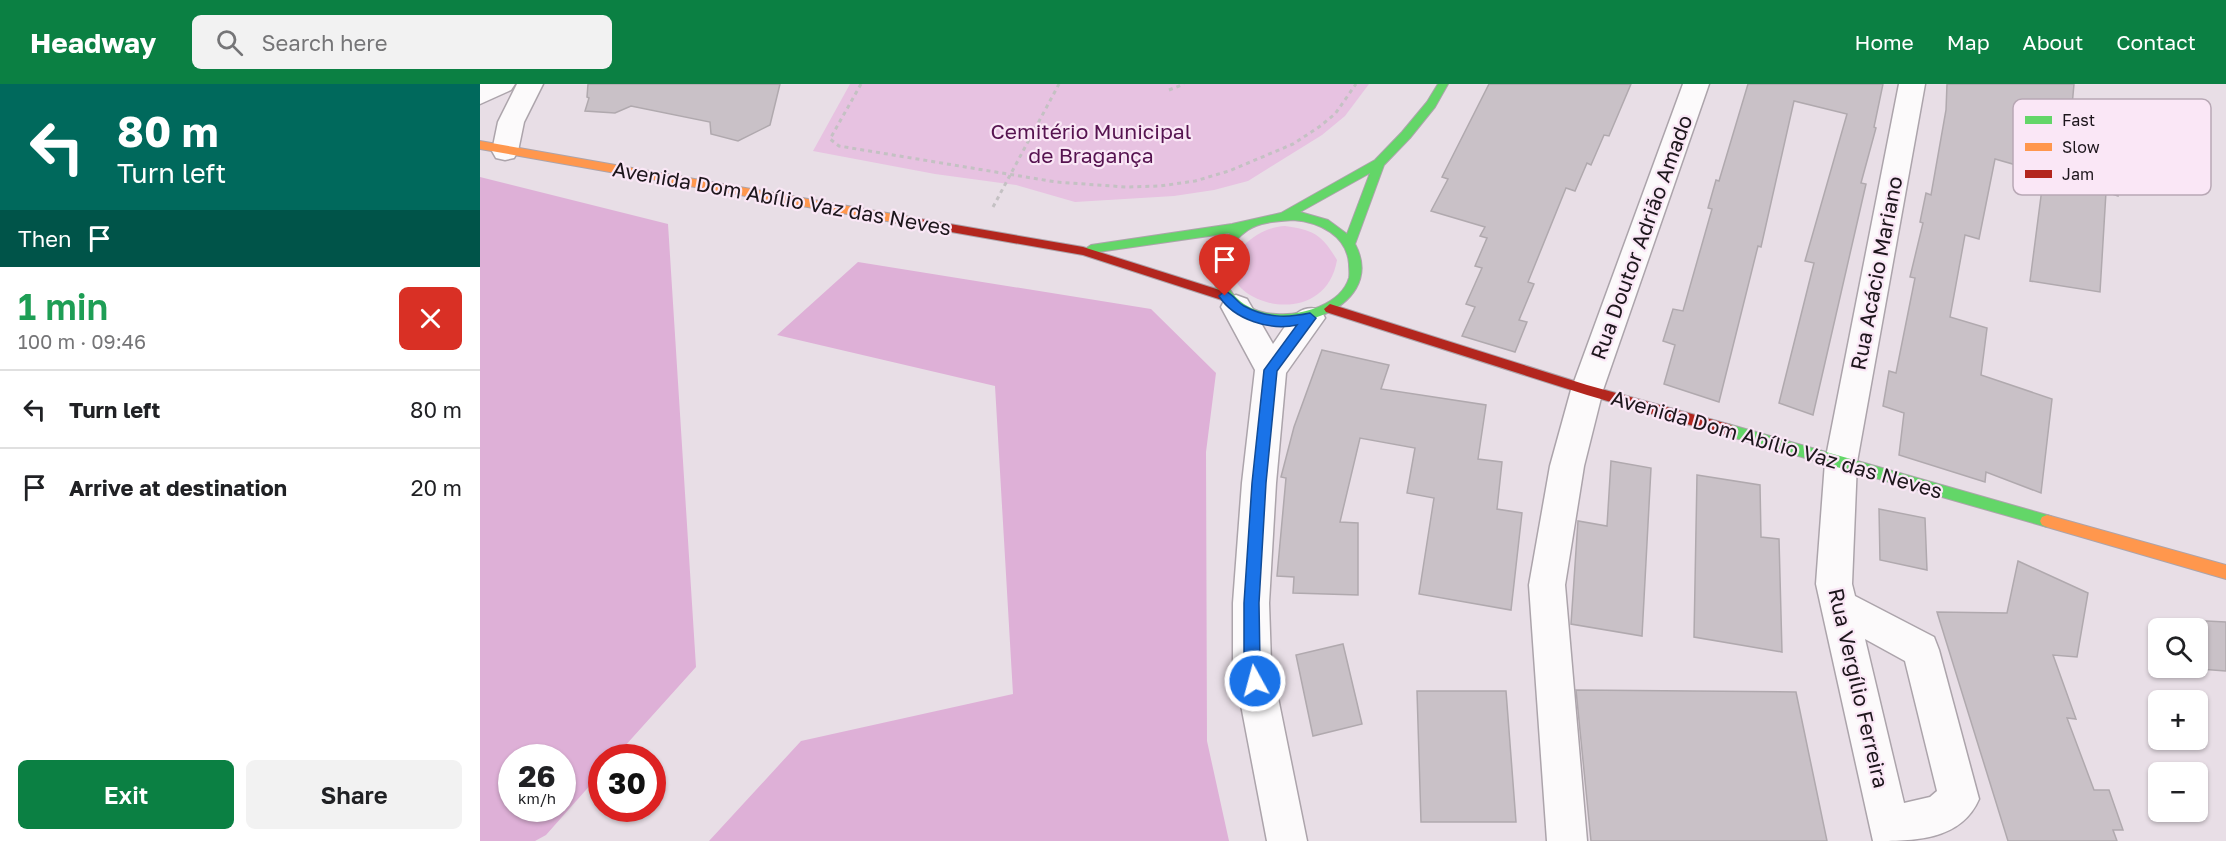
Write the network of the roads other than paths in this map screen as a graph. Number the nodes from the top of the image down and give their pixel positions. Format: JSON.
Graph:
{"nodes":[{"id":1,"x":502,"y":84,"type":"edge"},
{"id":2,"x":530,"y":84,"type":"edge"},
{"id":3,"x":1443,"y":84,"type":"edge"},
{"id":4,"x":1696,"y":84,"type":"edge"},
{"id":5,"x":1912,"y":84,"type":"edge"},
{"id":6,"x":480,"y":95,"type":"edge"},
{"id":7,"x":492,"y":148,"type":"edge"},
{"id":8,"x":1379,"y":163,"type":"junction"},
{"id":9,"x":1285,"y":214,"type":"junction"},
{"id":10,"x":1245,"y":226,"type":"junction"},
{"id":11,"x":1350,"y":243,"type":"junction"},
{"id":12,"x":1083,"y":251,"type":"junction"},
{"id":13,"x":1357,"y":263,"type":"junction"},
{"id":14,"x":1367,"y":283,"type":"dead end"},
{"id":15,"x":1231,"y":302,"type":"junction"},
{"id":16,"x":1383,"y":309,"type":"dead end"},
{"id":17,"x":1320,"y":313,"type":"junction"},
{"id":18,"x":1401,"y":330,"type":"junction"},
{"id":19,"x":1271,"y":370,"type":"junction"},
{"id":20,"x":1587,"y":390,"type":"junction"},
{"id":21,"x":1841,"y":462,"type":"junction"},
{"id":22,"x":2226,"y":572,"type":"edge"},
{"id":23,"x":1840,"y":607,"type":"junction"},
{"id":24,"x":1892,"y":834,"type":"edge"},
{"id":25,"x":1287,"y":841,"type":"edge"},
{"id":26,"x":1567,"y":841,"type":"edge"}],
"edges":[{"from":1,"to":6,"type":"street"},
{"from":2,"to":7,"type":"street"},
{"from":3,"to":8,"type":"street"},
{"from":4,"to":20,"type":"street","name":"Rua Doutor Adrião Amado"},
{"from":5,"to":21,"type":"street","name":"Rua Acácio Mariano"},
{"from":7,"to":12,"type":"street","name":"Avenida Dom Abílio Vaz das Neves"},
{"from":8,"to":9,"type":"street"},
{"from":8,"to":11,"type":"street"},
{"from":9,"to":10,"type":"street"},
{"from":9,"to":11,"type":"street"},
{"from":10,"to":12,"type":"street"},
{"from":10,"to":15,"type":"street"},
{"from":11,"to":13,"type":"street"},
{"from":12,"to":15,"type":"street"},
{"from":13,"to":14,"type":"street"},
{"from":13,"to":17,"type":"street"},
{"from":15,"to":17,"type":"street"},
{"from":15,"to":19,"type":"street"},
{"from":16,"to":18,"type":"street"},
{"from":17,"to":18,"type":"street","name":"Avenida Dom Abílio Vaz das Neves"},
{"from":17,"to":19,"type":"street"},
{"from":18,"to":20,"type":"street","name":"Avenida Dom Abílio Vaz das Neves"},
{"from":19,"to":25,"type":"street"},
{"from":20,"to":21,"type":"street","name":"Avenida Dom Abílio Vaz das Neves"},
{"from":20,"to":26,"type":"street","name":"Rua Doutor Adrião Amado"},
{"from":21,"to":22,"type":"street","name":"Avenida Dom Abílio Vaz das Neves"},
{"from":21,"to":23,"type":"street","name":"Rua Vergílio Ferreira"},
{"from":23,"to":24,"type":"street","name":"Rua Vergílio Ferreira"},
{"from":23,"to":24,"type":"street"}]}
